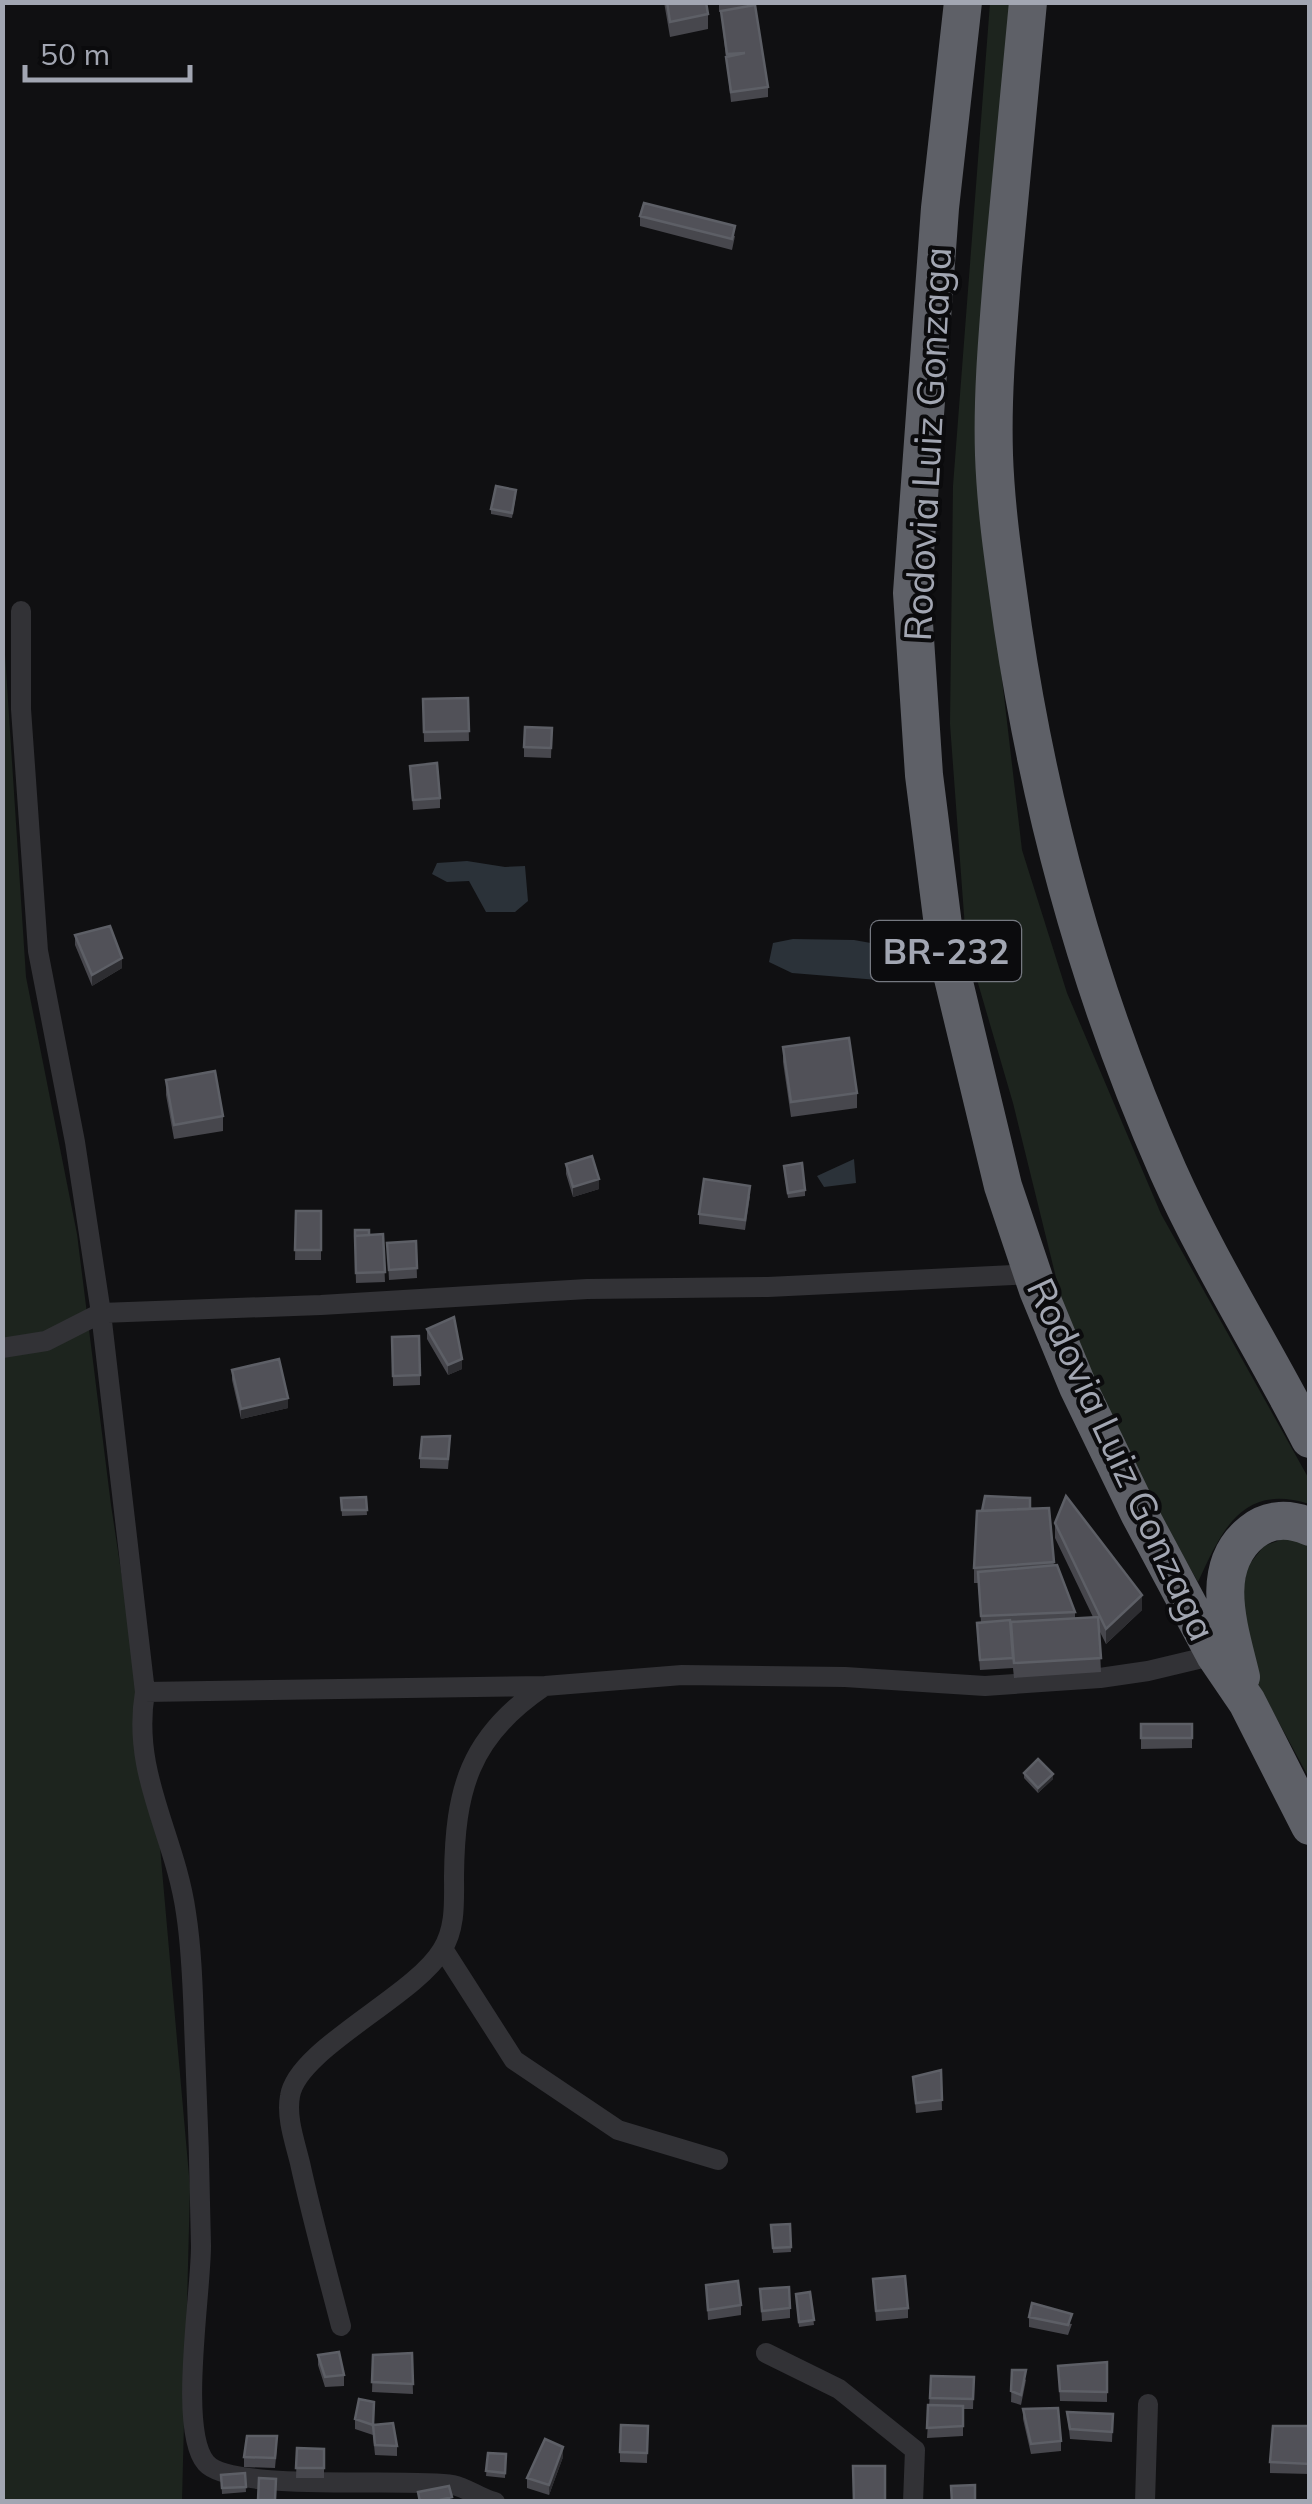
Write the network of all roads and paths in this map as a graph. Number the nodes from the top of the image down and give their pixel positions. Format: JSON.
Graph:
{"nodes":[{"id":1,"x":962,"y":2,"type":"edge"},
{"id":2,"x":1028,"y":2,"type":"edge"},
{"id":3,"x":21,"y":611,"type":"dead end"},
{"id":4,"x":1033,"y":1274,"type":"junction"},
{"id":5,"x":101,"y":1312,"type":"junction"},
{"id":6,"x":2,"y":1348,"type":"edge"},
{"id":7,"x":1310,"y":1438,"type":"edge"},
{"id":8,"x":1310,"y":1526,"type":"edge"},
{"id":9,"x":1215,"y":1656,"type":"junction"},
{"id":10,"x":545,"y":1686,"type":"junction"},
{"id":11,"x":145,"y":1692,"type":"junction"},
{"id":12,"x":1247,"y":1702,"type":"junction"},
{"id":13,"x":1310,"y":1826,"type":"edge"},
{"id":14,"x":443,"y":1949,"type":"junction"},
{"id":15,"x":718,"y":2160,"type":"dead end"},
{"id":16,"x":341,"y":2326,"type":"dead end"},
{"id":17,"x":766,"y":2353,"type":"dead end"},
{"id":18,"x":1148,"y":2404,"type":"dead end"},
{"id":19,"x":410,"y":2492,"type":"edge"},
{"id":20,"x":495,"y":2502,"type":"edge"},
{"id":21,"x":913,"y":2502,"type":"edge"},
{"id":22,"x":1146,"y":2502,"type":"edge"}],
"edges":[{"from":1,"to":4,"type":"highway","name":"Rodovia Luiz Gonzaga","number":"BR-232"},
{"from":2,"to":7,"type":"highway","name":"Rodovia Luiz Gonzaga","number":"BR-232"},
{"from":3,"to":5,"type":"street"},
{"from":4,"to":5,"type":"street"},
{"from":4,"to":9,"type":"highway","name":"Rodovia Luiz Gonzaga","number":"BR-232"},
{"from":5,"to":6,"type":"street"},
{"from":5,"to":11,"type":"street"},
{"from":8,"to":12,"type":"highway"},
{"from":9,"to":10,"type":"street"},
{"from":9,"to":12,"type":"highway","name":"Rodovia Luiz Gonzaga","number":"BR-232"},
{"from":10,"to":11,"type":"street"},
{"from":10,"to":14,"type":"street"},
{"from":11,"to":19,"type":"street"},
{"from":12,"to":13,"type":"highway","name":"Rodovia Luiz Gonzaga","number":"BR-232"},
{"from":14,"to":15,"type":"street"},
{"from":14,"to":16,"type":"street"},
{"from":17,"to":21,"type":"street"},
{"from":18,"to":22,"type":"street"},
{"from":19,"to":20,"type":"street"}]}
